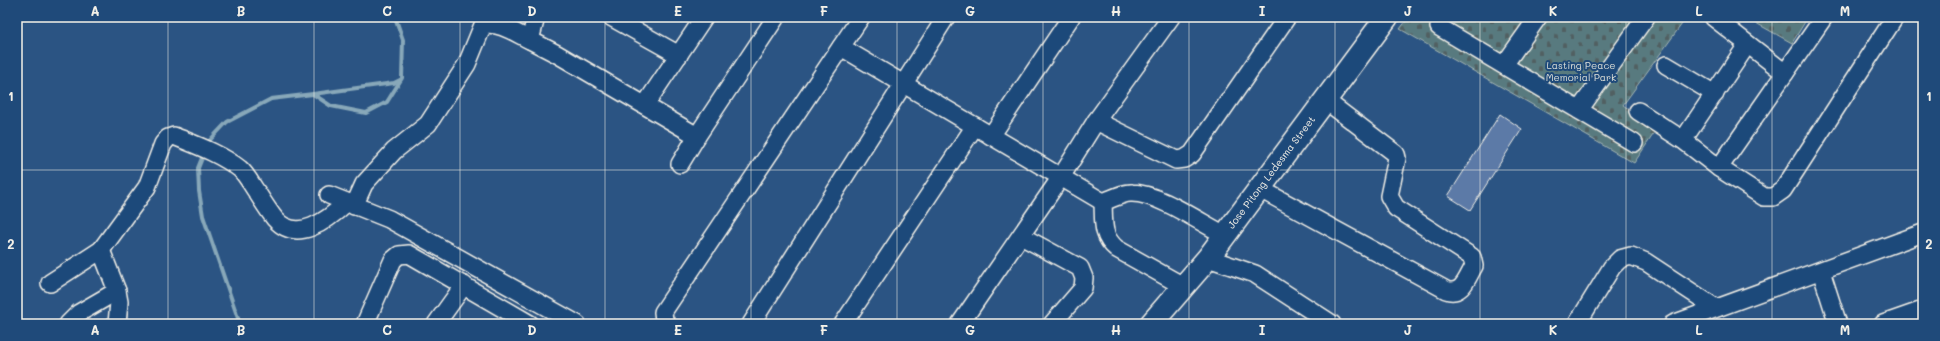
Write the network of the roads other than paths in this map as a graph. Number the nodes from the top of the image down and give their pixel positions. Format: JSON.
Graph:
{"nodes":[{"id":1,"x":536,"y":17,"type":"edge"},
{"id":2,"x":611,"y":17,"type":"edge"},
{"id":3,"x":704,"y":17,"type":"edge"},
{"id":4,"x":776,"y":17,"type":"edge"},
{"id":5,"x":862,"y":17,"type":"edge"},
{"id":6,"x":946,"y":17,"type":"edge"},
{"id":7,"x":1071,"y":17,"type":"edge"},
{"id":8,"x":1171,"y":17,"type":"edge"},
{"id":9,"x":1287,"y":17,"type":"edge"},
{"id":10,"x":1387,"y":17,"type":"edge"},
{"id":11,"x":1538,"y":17,"type":"edge"},
{"id":12,"x":1646,"y":17,"type":"edge"},
{"id":13,"x":1713,"y":17,"type":"edge"},
{"id":14,"x":1824,"y":17,"type":"edge"},
{"id":15,"x":1895,"y":17,"type":"edge"},
{"id":16,"x":1439,"y":27,"type":"dead end"},
{"id":17,"x":530,"y":40,"type":"junction"},
{"id":18,"x":1747,"y":45,"type":"junction"},
{"id":19,"x":841,"y":47,"type":"junction"},
{"id":20,"x":679,"y":55,"type":"junction"},
{"id":21,"x":1504,"y":65,"type":"junction"},
{"id":22,"x":1666,"y":65,"type":"dead end"},
{"id":23,"x":1785,"y":74,"type":"junction"},
{"id":24,"x":902,"y":84,"type":"junction"},
{"id":25,"x":1715,"y":94,"type":"junction"},
{"id":26,"x":1325,"y":100,"type":"junction"},
{"id":27,"x":645,"y":105,"type":"junction"},
{"id":28,"x":1579,"y":110,"type":"junction"},
{"id":29,"x":1638,"y":111,"type":"dead end"},
{"id":30,"x":1096,"y":121,"type":"junction"},
{"id":31,"x":975,"y":126,"type":"junction"},
{"id":32,"x":697,"y":136,"type":"junction"},
{"id":33,"x":990,"y":136,"type":"junction"},
{"id":34,"x":1683,"y":140,"type":"junction"},
{"id":35,"x":1634,"y":143,"type":"dead end"},
{"id":36,"x":680,"y":164,"type":"dead end"},
{"id":37,"x":1719,"y":168,"type":"junction"},
{"id":38,"x":1061,"y":178,"type":"junction"},
{"id":39,"x":1260,"y":189,"type":"junction"},
{"id":40,"x":329,"y":195,"type":"dead end"},
{"id":41,"x":1103,"y":202,"type":"junction"},
{"id":42,"x":350,"y":204,"type":"junction"},
{"id":43,"x":1923,"y":233,"type":"edge"},
{"id":44,"x":1224,"y":235,"type":"junction"},
{"id":45,"x":1021,"y":236,"type":"junction"},
{"id":46,"x":101,"y":250,"type":"junction"},
{"id":47,"x":1208,"y":258,"type":"junction"},
{"id":48,"x":1821,"y":271,"type":"junction"},
{"id":49,"x":50,"y":283,"type":"dead end"},
{"id":50,"x":464,"y":285,"type":"junction"},
{"id":51,"x":1183,"y":286,"type":"junction"},
{"id":52,"x":117,"y":290,"type":"junction"},
{"id":53,"x":1716,"y":308,"type":"junction"},
{"id":54,"x":1923,"y":310,"type":"edge"},
{"id":55,"x":508,"y":319,"type":"edge"},
{"id":56,"x":1892,"y":322,"type":"edge"},
{"id":57,"x":68,"y":324,"type":"edge"},
{"id":58,"x":117,"y":324,"type":"edge"},
{"id":59,"x":365,"y":324,"type":"edge"},
{"id":60,"x":436,"y":324,"type":"edge"},
{"id":61,"x":530,"y":324,"type":"edge"},
{"id":62,"x":577,"y":324,"type":"edge"},
{"id":63,"x":667,"y":324,"type":"edge"},
{"id":64,"x":751,"y":324,"type":"edge"},
{"id":65,"x":843,"y":324,"type":"edge"},
{"id":66,"x":960,"y":324,"type":"edge"},
{"id":67,"x":1052,"y":324,"type":"edge"},
{"id":68,"x":1151,"y":324,"type":"edge"},
{"id":69,"x":1332,"y":324,"type":"edge"},
{"id":70,"x":1577,"y":324,"type":"edge"},
{"id":71,"x":1673,"y":324,"type":"edge"},
{"id":72,"x":1838,"y":324,"type":"edge"}],
"edges":[{"from":1,"to":17,"type":"street"},
{"from":2,"to":20,"type":"street"},
{"from":3,"to":20,"type":"street"},
{"from":4,"to":32,"type":"street"},
{"from":5,"to":19,"type":"street"},
{"from":6,"to":24,"type":"street"},
{"from":7,"to":33,"type":"street"},
{"from":8,"to":30,"type":"street"},
{"from":9,"to":30,"type":"street"},
{"from":10,"to":26,"type":"main road","name":"Jose Pitong Ledesma Street"},
{"from":11,"to":21,"type":"street"},
{"from":12,"to":28,"type":"street"},
{"from":13,"to":18,"type":"street"},
{"from":14,"to":23,"type":"street"},
{"from":15,"to":37,"type":"street"},
{"from":16,"to":21,"type":"street"},
{"from":17,"to":27,"type":"street"},
{"from":17,"to":42,"type":"street"},
{"from":18,"to":23,"type":"street"},
{"from":18,"to":25,"type":"street"},
{"from":19,"to":24,"type":"street"},
{"from":19,"to":63,"type":"street"},
{"from":20,"to":27,"type":"street"},
{"from":21,"to":28,"type":"street"},
{"from":22,"to":25,"type":"street"},
{"from":23,"to":37,"type":"street"},
{"from":24,"to":31,"type":"street"},
{"from":24,"to":64,"type":"street"},
{"from":25,"to":34,"type":"street"},
{"from":26,"to":39,"type":"main road","name":"Jose Pitong Ledesma Street"},
{"from":26,"to":39,"type":"street"},
{"from":27,"to":32,"type":"street"},
{"from":28,"to":35,"type":"street"},
{"from":29,"to":34,"type":"street"},
{"from":30,"to":38,"type":"street"},
{"from":31,"to":33,"type":"street"},
{"from":31,"to":65,"type":"street"},
{"from":32,"to":36,"type":"street"},
{"from":33,"to":38,"type":"street"},
{"from":34,"to":37,"type":"street"},
{"from":38,"to":41,"type":"street"},
{"from":38,"to":45,"type":"street"},
{"from":39,"to":44,"type":"main road","name":"Jose Pitong Ledesma Street"},
{"from":40,"to":42,"type":"street"},
{"from":41,"to":44,"type":"street"},
{"from":41,"to":51,"type":"street"},
{"from":42,"to":46,"type":"street"},
{"from":42,"to":62,"type":"street"},
{"from":43,"to":48,"type":"street"},
{"from":44,"to":47,"type":"main road","name":"Jose Pitong Ledesma Street"},
{"from":45,"to":66,"type":"street"},
{"from":45,"to":67,"type":"street"},
{"from":46,"to":49,"type":"street"},
{"from":46,"to":52,"type":"street"},
{"from":47,"to":51,"type":"main road","name":"Jose Pitong Ledesma Street"},
{"from":47,"to":69,"type":"street"},
{"from":48,"to":53,"type":"street"},
{"from":48,"to":72,"type":"street"},
{"from":50,"to":55,"type":"street"},
{"from":50,"to":59,"type":"street"},
{"from":50,"to":60,"type":"street"},
{"from":51,"to":68,"type":"main road","name":"Jose Pitong Ledesma Street"},
{"from":52,"to":57,"type":"street"},
{"from":52,"to":58,"type":"street"},
{"from":53,"to":70,"type":"street"},
{"from":53,"to":71,"type":"street"},
{"from":54,"to":56,"type":"street"},
{"from":55,"to":61,"type":"street"}]}
